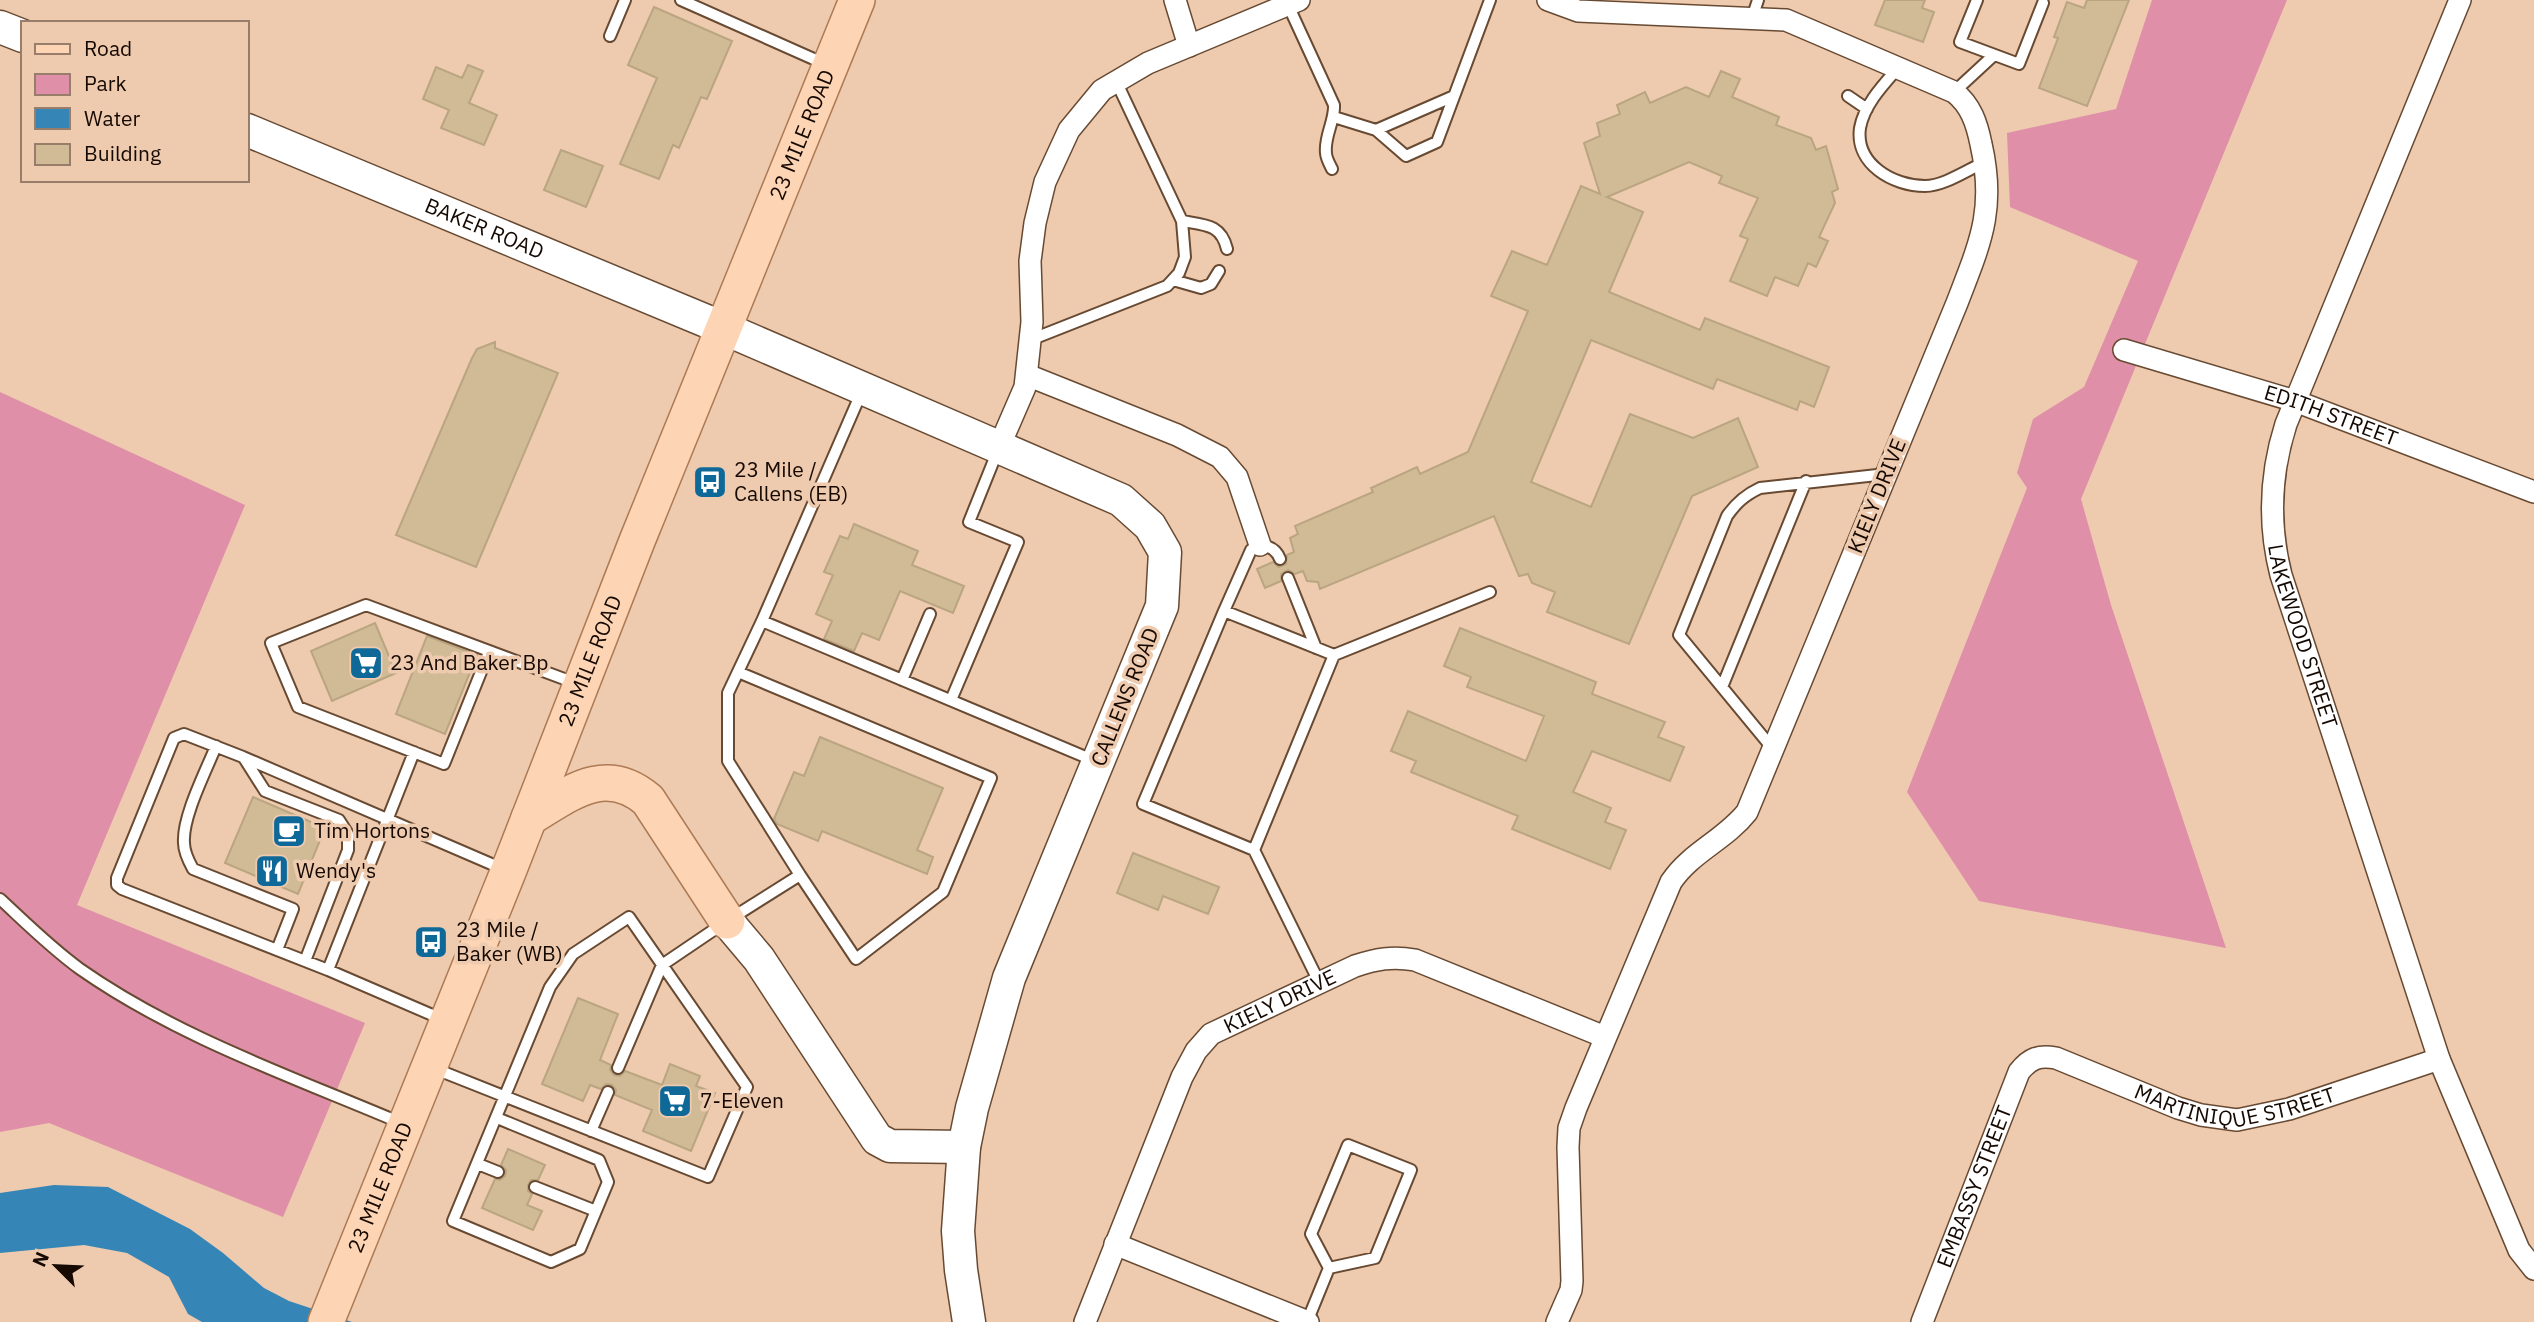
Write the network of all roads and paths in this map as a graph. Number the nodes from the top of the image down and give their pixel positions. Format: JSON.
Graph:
{"nodes":[{"id":1,"x":625,"y":0,"type":"edge"},
{"id":2,"x":681,"y":0,"type":"edge"},
{"id":3,"x":857,"y":0,"type":"edge"},
{"id":4,"x":1175,"y":0,"type":"edge"},
{"id":5,"x":1490,"y":0,"type":"edge"},
{"id":6,"x":1549,"y":0,"type":"edge"},
{"id":7,"x":1977,"y":0,"type":"edge"},
{"id":8,"x":2460,"y":0,"type":"edge"},
{"id":9,"x":1294,"y":2,"type":"edge"},
{"id":10,"x":2043,"y":3,"type":"dead end"},
{"id":11,"x":1755,"y":9,"type":"edge"},
{"id":12,"x":0,"y":27,"type":"edge"},
{"id":13,"x":21,"y":35,"type":"edge"},
{"id":14,"x":610,"y":36,"type":"dead end"},
{"id":15,"x":1189,"y":46,"type":"junction"},
{"id":16,"x":1994,"y":55,"type":"junction"},
{"id":17,"x":831,"y":67,"type":"junction"},
{"id":18,"x":1898,"y":68,"type":"junction"},
{"id":19,"x":1116,"y":81,"type":"junction"},
{"id":20,"x":1954,"y":92,"type":"junction"},
{"id":21,"x":1454,"y":96,"type":"junction"},
{"id":22,"x":1848,"y":96,"type":"dead end"},
{"id":23,"x":1867,"y":109,"type":"junction"},
{"id":24,"x":1334,"y":117,"type":"junction"},
{"id":25,"x":248,"y":130,"type":"edge"},
{"id":26,"x":1376,"y":130,"type":"junction"},
{"id":27,"x":1985,"y":162,"type":"junction"},
{"id":28,"x":1332,"y":169,"type":"dead end"},
{"id":29,"x":1182,"y":221,"type":"junction"},
{"id":30,"x":1227,"y":249,"type":"dead end"},
{"id":31,"x":1219,"y":271,"type":"dead end"},
{"id":32,"x":1173,"y":280,"type":"junction"},
{"id":33,"x":723,"y":328,"type":"junction"},
{"id":34,"x":1030,"y":340,"type":"junction"},
{"id":35,"x":2124,"y":350,"type":"dead end"},
{"id":36,"x":1027,"y":375,"type":"junction"},
{"id":37,"x":863,"y":388,"type":"junction"},
{"id":38,"x":2295,"y":401,"type":"junction"},
{"id":39,"x":999,"y":447,"type":"junction"},
{"id":40,"x":1886,"y":474,"type":"junction"},
{"id":41,"x":1806,"y":481,"type":"junction"},
{"id":42,"x":2534,"y":492,"type":"edge"},
{"id":43,"x":1260,"y":545,"type":"junction"},
{"id":44,"x":1280,"y":559,"type":"dead end"},
{"id":45,"x":1288,"y":578,"type":"dead end"},
{"id":46,"x":1490,"y":592,"type":"dead end"},
{"id":47,"x":1224,"y":611,"type":"junction"},
{"id":48,"x":930,"y":614,"type":"dead end"},
{"id":49,"x":762,"y":621,"type":"junction"},
{"id":50,"x":1316,"y":648,"type":"junction"},
{"id":51,"x":489,"y":652,"type":"junction"},
{"id":52,"x":1334,"y":655,"type":"junction"},
{"id":53,"x":738,"y":672,"type":"junction"},
{"id":54,"x":902,"y":680,"type":"junction"},
{"id":55,"x":581,"y":685,"type":"junction"},
{"id":56,"x":1722,"y":687,"type":"junction"},
{"id":57,"x":950,"y":700,"type":"junction"},
{"id":58,"x":216,"y":746,"type":"junction"},
{"id":59,"x":1773,"y":749,"type":"junction"},
{"id":60,"x":414,"y":752,"type":"junction"},
{"id":61,"x":243,"y":757,"type":"junction"},
{"id":62,"x":1098,"y":762,"type":"junction"},
{"id":63,"x":529,"y":818,"type":"junction"},
{"id":64,"x":388,"y":821,"type":"junction"},
{"id":65,"x":1254,"y":850,"type":"junction"},
{"id":66,"x":508,"y":872,"type":"junction"},
{"id":67,"x":800,"y":876,"type":"junction"},
{"id":68,"x":0,"y":899,"type":"edge"},
{"id":69,"x":727,"y":921,"type":"junction"},
{"id":70,"x":277,"y":950,"type":"junction"},
{"id":71,"x":305,"y":961,"type":"junction"},
{"id":72,"x":662,"y":965,"type":"junction"},
{"id":73,"x":328,"y":970,"type":"junction"},
{"id":74,"x":1320,"y":984,"type":"junction"},
{"id":75,"x":448,"y":1022,"type":"junction"},
{"id":76,"x":1605,"y":1037,"type":"junction"},
{"id":77,"x":2034,"y":1058,"type":"joint"},
{"id":78,"x":2439,"y":1059,"type":"junction"},
{"id":79,"x":430,"y":1066,"type":"junction"},
{"id":80,"x":618,"y":1068,"type":"dead end"},
{"id":81,"x":608,"y":1092,"type":"dead end"},
{"id":82,"x":506,"y":1097,"type":"junction"},
{"id":83,"x":497,"y":1118,"type":"junction"},
{"id":84,"x":407,"y":1125,"type":"junction"},
{"id":85,"x":591,"y":1131,"type":"junction"},
{"id":86,"x":964,"y":1147,"type":"junction"},
{"id":87,"x":478,"y":1164,"type":"junction"},
{"id":88,"x":498,"y":1172,"type":"dead end"},
{"id":89,"x":535,"y":1187,"type":"dead end"},
{"id":90,"x":596,"y":1212,"type":"junction"},
{"id":91,"x":1115,"y":1244,"type":"junction"},
{"id":92,"x":1329,"y":1268,"type":"junction"},
{"id":93,"x":2534,"y":1269,"type":"edge"},
{"id":94,"x":326,"y":1322,"type":"edge"},
{"id":95,"x":969,"y":1322,"type":"edge"},
{"id":96,"x":1085,"y":1322,"type":"edge"},
{"id":97,"x":1308,"y":1322,"type":"edge"},
{"id":98,"x":1557,"y":1322,"type":"edge"},
{"id":99,"x":1922,"y":1322,"type":"edge"}],
"edges":[{"from":1,"to":14,"type":"lane"},
{"from":2,"to":17,"type":"lane"},
{"from":3,"to":17,"type":"main road","name":"23 MILE ROAD"},
{"from":4,"to":15,"type":"street"},
{"from":5,"to":21,"type":"lane"},
{"from":6,"to":11,"type":"street"},
{"from":7,"to":16,"type":"lane"},
{"from":8,"to":38,"type":"street","name":"LAKEWOOD STREET"},
{"from":9,"to":15,"type":"street"},
{"from":9,"to":24,"type":"lane"},
{"from":10,"to":16,"type":"lane"},
{"from":11,"to":18,"type":"street"},
{"from":12,"to":13,"type":"street"},
{"from":15,"to":19,"type":"street"},
{"from":16,"to":20,"type":"lane"},
{"from":17,"to":33,"type":"main road","name":"23 MILE ROAD"},
{"from":18,"to":20,"type":"street"},
{"from":18,"to":23,"type":"lane"},
{"from":19,"to":29,"type":"lane"},
{"from":19,"to":34,"type":"street"},
{"from":20,"to":27,"type":"street","name":"KIELY DRIVE"},
{"from":21,"to":26,"type":"lane"},
{"from":21,"to":26,"type":"lane"},
{"from":22,"to":23,"type":"lane"},
{"from":23,"to":27,"type":"lane"},
{"from":24,"to":26,"type":"lane"},
{"from":24,"to":28,"type":"lane"},
{"from":25,"to":33,"type":"street","name":"BAKER ROAD"},
{"from":27,"to":40,"type":"street","name":"KIELY DRIVE"},
{"from":29,"to":30,"type":"lane"},
{"from":29,"to":32,"type":"lane"},
{"from":31,"to":32,"type":"lane"},
{"from":32,"to":34,"type":"lane"},
{"from":33,"to":37,"type":"street","name":"CALLENS ROAD"},
{"from":33,"to":55,"type":"main road","name":"23 MILE ROAD"},
{"from":34,"to":36,"type":"street"},
{"from":35,"to":38,"type":"street","name":"EDITH STREET"},
{"from":36,"to":39,"type":"street"},
{"from":36,"to":43,"type":"street"},
{"from":37,"to":39,"type":"street","name":"CALLENS ROAD"},
{"from":37,"to":49,"type":"lane"},
{"from":38,"to":42,"type":"street","name":"EDITH STREET"},
{"from":38,"to":78,"type":"street","name":"LAKEWOOD STREET"},
{"from":39,"to":57,"type":"lane"},
{"from":39,"to":62,"type":"street","name":"CALLENS ROAD"},
{"from":40,"to":41,"type":"lane"},
{"from":40,"to":59,"type":"street","name":"KIELY DRIVE"},
{"from":41,"to":56,"type":"lane"},
{"from":41,"to":56,"type":"lane"},
{"from":43,"to":44,"type":"lane"},
{"from":43,"to":47,"type":"lane"},
{"from":45,"to":50,"type":"lane"},
{"from":46,"to":52,"type":"lane"},
{"from":47,"to":50,"type":"lane"},
{"from":47,"to":65,"type":"lane"},
{"from":48,"to":54,"type":"lane"},
{"from":49,"to":53,"type":"lane"},
{"from":49,"to":54,"type":"lane"},
{"from":50,"to":52,"type":"lane"},
{"from":51,"to":55,"type":"lane"},
{"from":51,"to":60,"type":"lane"},
{"from":51,"to":60,"type":"lane"},
{"from":52,"to":65,"type":"lane"},
{"from":53,"to":67,"type":"lane"},
{"from":53,"to":67,"type":"lane"},
{"from":54,"to":57,"type":"lane"},
{"from":55,"to":63,"type":"main road","name":"23 MILE ROAD"},
{"from":56,"to":59,"type":"lane"},
{"from":57,"to":62,"type":"lane"},
{"from":58,"to":61,"type":"lane"},
{"from":58,"to":70,"type":"lane"},
{"from":58,"to":70,"type":"lane"},
{"from":59,"to":76,"type":"street","name":"KIELY DRIVE"},
{"from":60,"to":64,"type":"lane"},
{"from":61,"to":64,"type":"lane"},
{"from":61,"to":71,"type":"lane"},
{"from":62,"to":86,"type":"street","name":"CALLENS ROAD"},
{"from":63,"to":66,"type":"main road","name":"23 MILE ROAD"},
{"from":63,"to":69,"type":"main road"},
{"from":64,"to":66,"type":"lane"},
{"from":64,"to":73,"type":"lane"},
{"from":65,"to":74,"type":"lane"},
{"from":66,"to":75,"type":"main road","name":"23 MILE ROAD"},
{"from":67,"to":69,"type":"lane"},
{"from":68,"to":84,"type":"lane"},
{"from":69,"to":72,"type":"lane"},
{"from":69,"to":86,"type":"street"},
{"from":70,"to":71,"type":"lane"},
{"from":71,"to":73,"type":"lane"},
{"from":72,"to":80,"type":"lane"},
{"from":72,"to":82,"type":"lane"},
{"from":72,"to":85,"type":"lane"},
{"from":73,"to":75,"type":"lane"},
{"from":74,"to":76,"type":"street","name":"KIELY DRIVE"},
{"from":74,"to":91,"type":"street","name":"KIELY DRIVE"},
{"from":75,"to":79,"type":"main road","name":"23 MILE ROAD"},
{"from":76,"to":98,"type":"street","name":"KIELY DRIVE"},
{"from":77,"to":78,"type":"street","name":"MARTINIQUE STREET"},
{"from":77,"to":99,"type":"street","name":"EMBASSY STREET"},
{"from":78,"to":93,"type":"street","name":"LAKEWOOD STREET"},
{"from":79,"to":82,"type":"lane"},
{"from":79,"to":84,"type":"main road","name":"23 MILE ROAD"},
{"from":81,"to":85,"type":"lane"},
{"from":82,"to":83,"type":"lane"},
{"from":82,"to":85,"type":"lane"},
{"from":83,"to":87,"type":"lane"},
{"from":83,"to":90,"type":"lane"},
{"from":84,"to":94,"type":"main road","name":"23 MILE ROAD"},
{"from":86,"to":95,"type":"street","name":"CALLENS ROAD"},
{"from":87,"to":88,"type":"lane"},
{"from":87,"to":90,"type":"lane"},
{"from":89,"to":90,"type":"lane"},
{"from":91,"to":96,"type":"street","name":"KIELY DRIVE"},
{"from":91,"to":97,"type":"street"},
{"from":92,"to":92,"type":"lane"},
{"from":92,"to":97,"type":"lane"}]}
